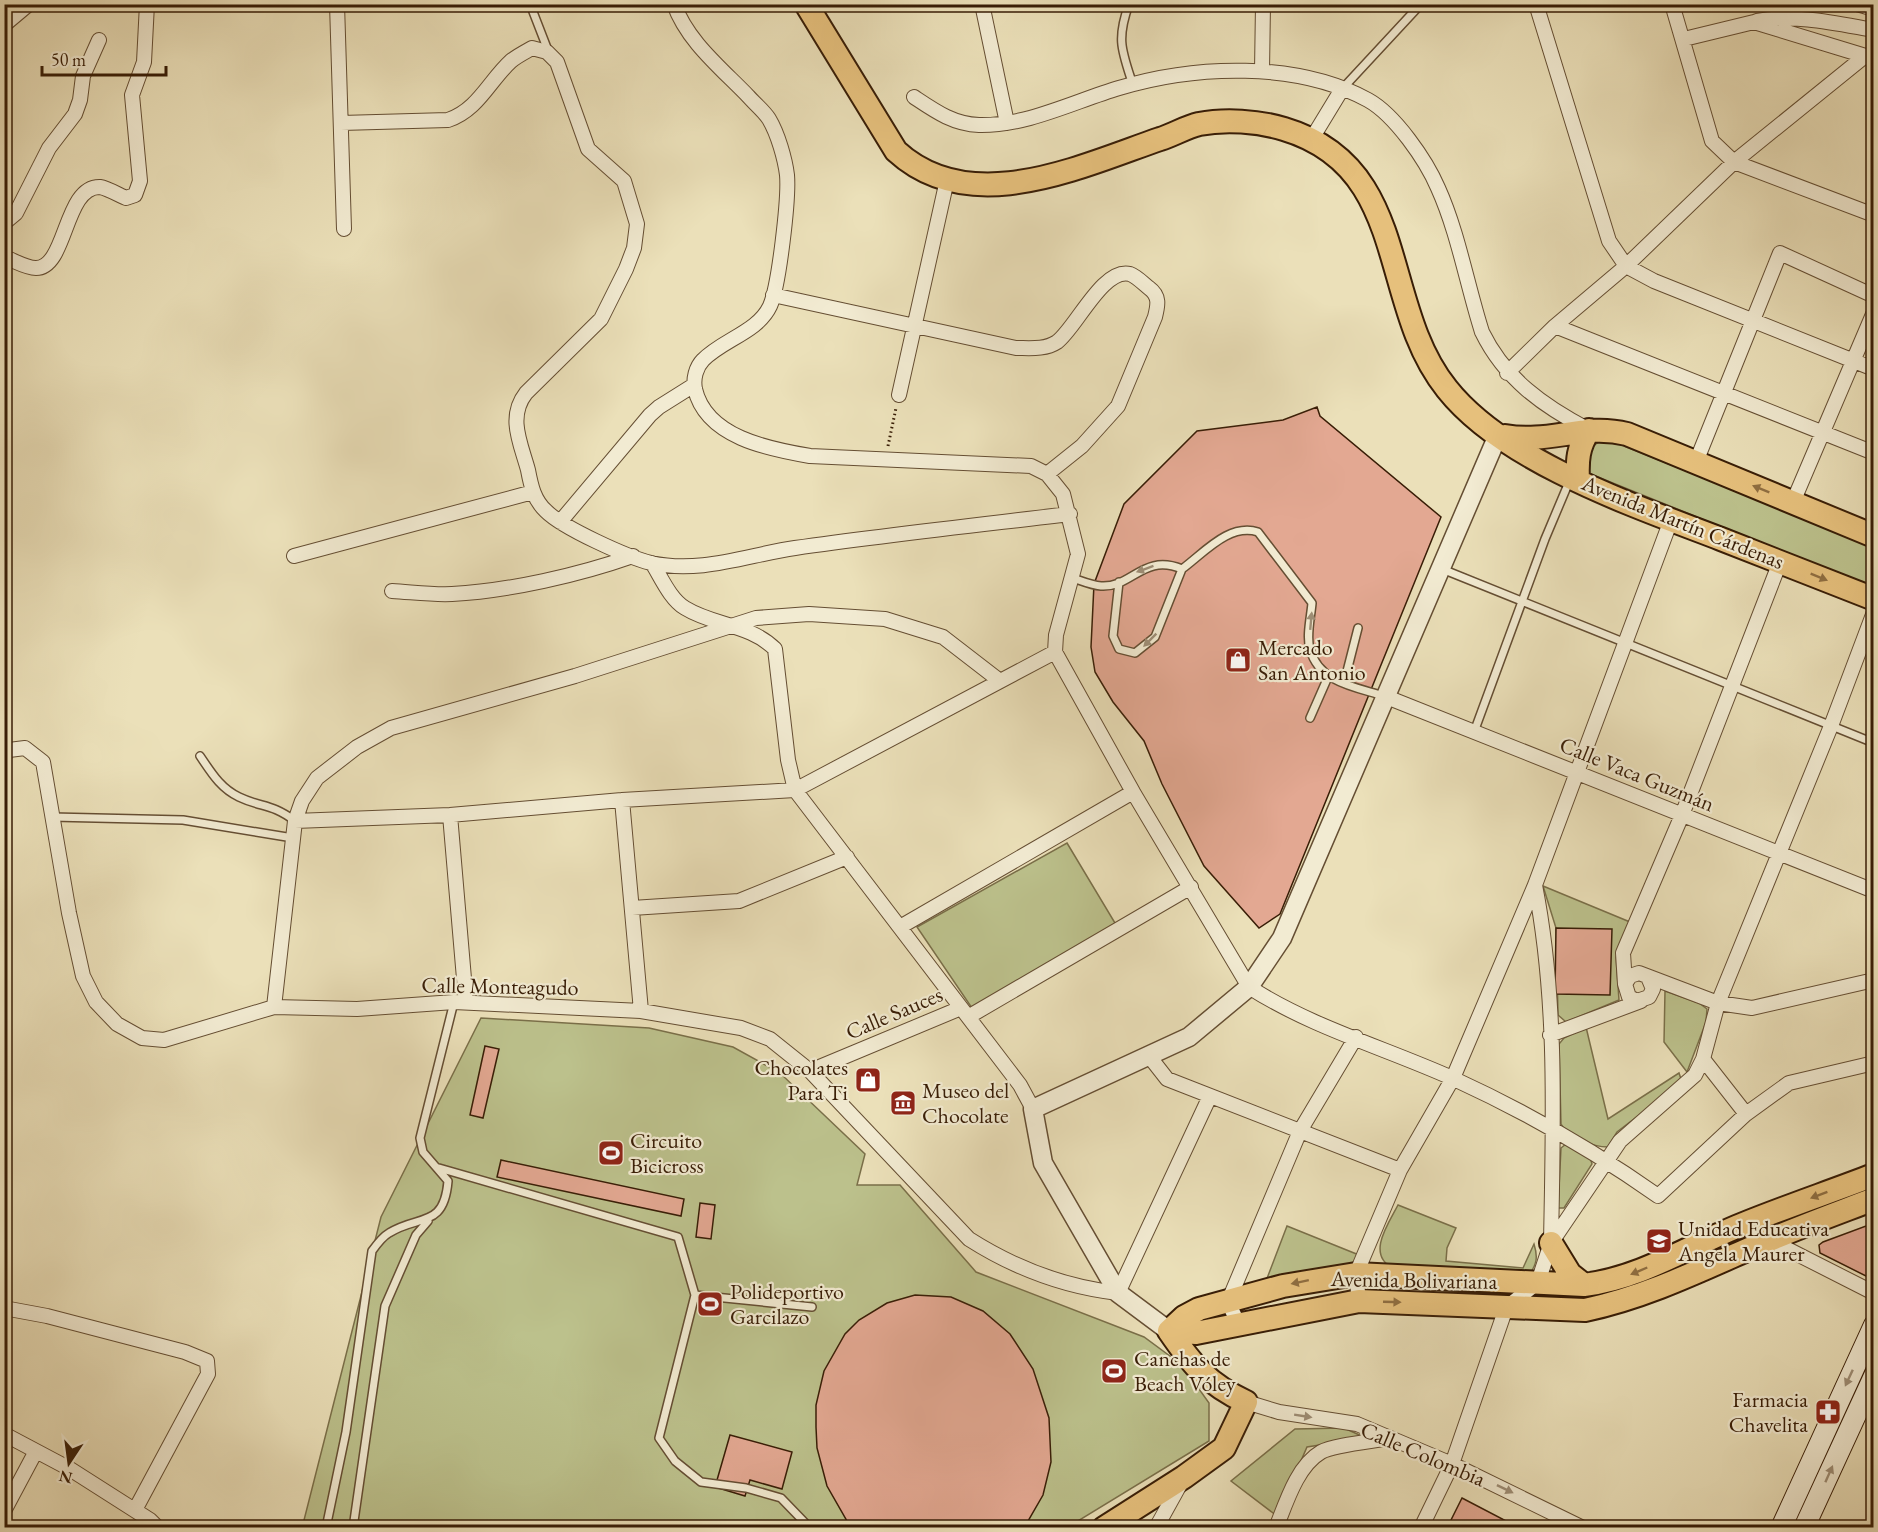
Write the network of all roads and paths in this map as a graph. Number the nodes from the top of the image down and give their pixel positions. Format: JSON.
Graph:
{"nodes":[{"id":1,"x":29,"y":4,"type":"edge"},
{"id":2,"x":147,"y":4,"type":"edge"},
{"id":3,"x":338,"y":4,"type":"edge"},
{"id":4,"x":530,"y":4,"type":"edge"},
{"id":5,"x":674,"y":4,"type":"edge"},
{"id":6,"x":806,"y":4,"type":"edge"},
{"id":7,"x":982,"y":4,"type":"edge"},
{"id":8,"x":1129,"y":4,"type":"edge"},
{"id":9,"x":1263,"y":4,"type":"edge"},
{"id":10,"x":1421,"y":4,"type":"edge"},
{"id":11,"x":1536,"y":4,"type":"edge"},
{"id":12,"x":1672,"y":4,"type":"edge"},
{"id":13,"x":1857,"y":4,"type":"edge"},
{"id":14,"x":1874,"y":9,"type":"edge"},
{"id":15,"x":1754,"y":22,"type":"junction"},
{"id":16,"x":4,"y":25,"type":"edge"},
{"id":17,"x":1874,"y":30,"type":"edge"},
{"id":18,"x":1684,"y":39,"type":"junction"},
{"id":19,"x":99,"y":40,"type":"dead end"},
{"id":20,"x":550,"y":55,"type":"junction"},
{"id":21,"x":1869,"y":57,"type":"edge"},
{"id":22,"x":1262,"y":70,"type":"junction"},
{"id":23,"x":1133,"y":86,"type":"junction"},
{"id":24,"x":1342,"y":89,"type":"junction"},
{"id":25,"x":914,"y":97,"type":"dead end"},
{"id":26,"x":341,"y":123,"type":"junction"},
{"id":27,"x":1007,"y":123,"type":"junction"},
{"id":28,"x":1311,"y":140,"type":"junction"},
{"id":29,"x":1734,"y":162,"type":"junction"},
{"id":30,"x":947,"y":180,"type":"junction"},
{"id":31,"x":1874,"y":215,"type":"edge"},
{"id":32,"x":4,"y":223,"type":"edge"},
{"id":33,"x":344,"y":229,"type":"dead end"},
{"id":34,"x":4,"y":257,"type":"edge"},
{"id":35,"x":1626,"y":266,"type":"junction"},
{"id":36,"x":773,"y":295,"type":"junction"},
{"id":37,"x":1874,"y":296,"type":"edge"},
{"id":38,"x":1874,"y":312,"type":"edge"},
{"id":39,"x":1752,"y":321,"type":"junction"},
{"id":40,"x":914,"y":326,"type":"junction"},
{"id":41,"x":1556,"y":326,"type":"junction"},
{"id":42,"x":1853,"y":361,"type":"junction"},
{"id":43,"x":1874,"y":369,"type":"edge"},
{"id":44,"x":1507,"y":373,"type":"junction"},
{"id":45,"x":694,"y":385,"type":"junction"},
{"id":46,"x":1724,"y":392,"type":"junction"},
{"id":47,"x":899,"y":394,"type":"joint"},
{"id":48,"x":1589,"y":430,"type":"junction"},
{"id":49,"x":1823,"y":432,"type":"junction"},
{"id":50,"x":1498,"y":435,"type":"junction"},
{"id":51,"x":1874,"y":453,"type":"edge"},
{"id":52,"x":885,"y":460,"type":"junction"},
{"id":53,"x":1696,"y":462,"type":"junction"},
{"id":54,"x":1047,"y":474,"type":"junction"},
{"id":55,"x":1575,"y":479,"type":"junction"},
{"id":56,"x":533,"y":492,"type":"junction"},
{"id":57,"x":1793,"y":502,"type":"junction"},
{"id":58,"x":1070,"y":514,"type":"junction"},
{"id":59,"x":1671,"y":520,"type":"junction"},
{"id":60,"x":560,"y":522,"type":"junction"},
{"id":61,"x":1874,"y":536,"type":"edge"},
{"id":62,"x":294,"y":556,"type":"dead end"},
{"id":63,"x":633,"y":556,"type":"junction"},
{"id":64,"x":1780,"y":562,"type":"junction"},
{"id":65,"x":652,"y":563,"type":"junction"},
{"id":66,"x":1182,"y":568,"type":"junction"},
{"id":67,"x":1438,"y":568,"type":"junction"},
{"id":68,"x":1073,"y":578,"type":"junction"},
{"id":69,"x":1119,"y":582,"type":"junction"},
{"id":70,"x":392,"y":591,"type":"dead end"},
{"id":71,"x":1874,"y":599,"type":"edge"},
{"id":72,"x":1522,"y":602,"type":"junction"},
{"id":73,"x":1874,"y":612,"type":"edge"},
{"id":74,"x":733,"y":626,"type":"junction"},
{"id":75,"x":1359,"y":628,"type":"dead end"},
{"id":76,"x":1626,"y":645,"type":"junction"},
{"id":77,"x":1055,"y":652,"type":"junction"},
{"id":78,"x":1328,"y":677,"type":"junction"},
{"id":79,"x":1000,"y":681,"type":"junction"},
{"id":80,"x":1344,"y":683,"type":"junction"},
{"id":81,"x":1730,"y":686,"type":"junction"},
{"id":82,"x":1384,"y":696,"type":"junction"},
{"id":83,"x":1310,"y":718,"type":"dead end"},
{"id":84,"x":1831,"y":726,"type":"junction"},
{"id":85,"x":1474,"y":732,"type":"junction"},
{"id":86,"x":1874,"y":743,"type":"edge"},
{"id":87,"x":4,"y":756,"type":"edge"},
{"id":88,"x":200,"y":756,"type":"dead end"},
{"id":89,"x":1578,"y":773,"type":"junction"},
{"id":90,"x":795,"y":790,"type":"junction"},
{"id":91,"x":1133,"y":792,"type":"junction"},
{"id":92,"x":622,"y":800,"type":"junction"},
{"id":93,"x":1682,"y":814,"type":"junction"},
{"id":94,"x":450,"y":815,"type":"junction"},
{"id":95,"x":52,"y":817,"type":"junction"},
{"id":96,"x":295,"y":821,"type":"junction"},
{"id":97,"x":293,"y":837,"type":"junction"},
{"id":98,"x":1779,"y":853,"type":"junction"},
{"id":99,"x":847,"y":857,"type":"junction"},
{"id":100,"x":1535,"y":885,"type":"junction"},
{"id":101,"x":1191,"y":887,"type":"junction"},
{"id":102,"x":1872,"y":887,"type":"edge"},
{"id":103,"x":632,"y":908,"type":"junction"},
{"id":104,"x":900,"y":927,"type":"junction"},
{"id":105,"x":1624,"y":968,"type":"junction"},
{"id":106,"x":1644,"y":975,"type":"junction"},
{"id":107,"x":1874,"y":980,"type":"edge"},
{"id":108,"x":1674,"y":986,"type":"junction"},
{"id":109,"x":1249,"y":987,"type":"junction"},
{"id":110,"x":1626,"y":994,"type":"junction"},
{"id":111,"x":1645,"y":999,"type":"junction"},
{"id":112,"x":460,"y":1002,"type":"junction"},
{"id":113,"x":1718,"y":1003,"type":"junction"},
{"id":114,"x":274,"y":1007,"type":"junction"},
{"id":115,"x":641,"y":1011,"type":"junction"},
{"id":116,"x":965,"y":1012,"type":"junction"},
{"id":117,"x":1550,"y":1035,"type":"junction"},
{"id":118,"x":1356,"y":1037,"type":"junction"},
{"id":119,"x":1149,"y":1056,"type":"junction"},
{"id":120,"x":1703,"y":1059,"type":"junction"},
{"id":121,"x":1874,"y":1063,"type":"edge"},
{"id":122,"x":810,"y":1071,"type":"junction"},
{"id":123,"x":1453,"y":1078,"type":"junction"},
{"id":124,"x":1210,"y":1096,"type":"junction"},
{"id":125,"x":1033,"y":1108,"type":"junction"},
{"id":126,"x":1746,"y":1114,"type":"junction"},
{"id":127,"x":1553,"y":1129,"type":"junction"},
{"id":128,"x":1300,"y":1131,"type":"junction"},
{"id":129,"x":1607,"y":1160,"type":"junction"},
{"id":130,"x":439,"y":1168,"type":"junction"},
{"id":131,"x":1400,"y":1170,"type":"junction"},
{"id":132,"x":1874,"y":1174,"type":"edge"},
{"id":133,"x":1874,"y":1199,"type":"edge"},
{"id":134,"x":429,"y":1219,"type":"junction"},
{"id":135,"x":1740,"y":1225,"type":"junction"},
{"id":136,"x":1767,"y":1241,"type":"junction"},
{"id":137,"x":1551,"y":1243,"type":"junction"},
{"id":138,"x":1356,"y":1274,"type":"junction"},
{"id":139,"x":1538,"y":1282,"type":"junction"},
{"id":140,"x":1584,"y":1285,"type":"junction"},
{"id":141,"x":1118,"y":1293,"type":"junction"},
{"id":142,"x":1874,"y":1293,"type":"edge"},
{"id":143,"x":695,"y":1295,"type":"junction"},
{"id":144,"x":1359,"y":1301,"type":"junction"},
{"id":145,"x":1228,"y":1302,"type":"junction"},
{"id":146,"x":812,"y":1307,"type":"dead end"},
{"id":147,"x":4,"y":1308,"type":"edge"},
{"id":148,"x":1506,"y":1308,"type":"junction"},
{"id":149,"x":1238,"y":1323,"type":"junction"},
{"id":150,"x":1874,"y":1325,"type":"edge"},
{"id":151,"x":1169,"y":1331,"type":"junction"},
{"id":152,"x":1874,"y":1376,"type":"edge"},
{"id":153,"x":1246,"y":1402,"type":"junction"},
{"id":154,"x":4,"y":1434,"type":"edge"},
{"id":155,"x":1392,"y":1438,"type":"junction"},
{"id":156,"x":36,"y":1451,"type":"junction"},
{"id":157,"x":1452,"y":1464,"type":"junction"},
{"id":158,"x":1184,"y":1477,"type":"junction"},
{"id":159,"x":135,"y":1510,"type":"junction"},
{"id":160,"x":4,"y":1511,"type":"edge"},
{"id":161,"x":158,"y":1527,"type":"edge"},
{"id":162,"x":326,"y":1527,"type":"edge"},
{"id":163,"x":353,"y":1527,"type":"edge"},
{"id":164,"x":810,"y":1527,"type":"edge"},
{"id":165,"x":1104,"y":1527,"type":"edge"},
{"id":166,"x":1156,"y":1527,"type":"edge"},
{"id":167,"x":1276,"y":1527,"type":"edge"},
{"id":168,"x":1421,"y":1527,"type":"edge"},
{"id":169,"x":1583,"y":1527,"type":"edge"},
{"id":170,"x":1781,"y":1527,"type":"edge"},
{"id":171,"x":1804,"y":1527,"type":"edge"}],
"edges":[{"from":1,"to":16,"type":"street"},
{"from":2,"to":34,"type":"street"},
{"from":3,"to":26,"type":"street"},
{"from":4,"to":20,"type":"lane"},
{"from":5,"to":36,"type":"street"},
{"from":6,"to":30,"type":"main road","name":"Avenida Martín Cárdenas"},
{"from":7,"to":27,"type":"street"},
{"from":8,"to":23,"type":"lane"},
{"from":9,"to":22,"type":"street"},
{"from":10,"to":24,"type":"lane"},
{"from":11,"to":35,"type":"street"},
{"from":12,"to":18,"type":"street"},
{"from":13,"to":14,"type":"street"},
{"from":15,"to":17,"type":"street"},
{"from":15,"to":18,"type":"street"},
{"from":15,"to":21,"type":"street"},
{"from":18,"to":29,"type":"street"},
{"from":19,"to":32,"type":"street"},
{"from":20,"to":26,"type":"street"},
{"from":20,"to":56,"type":"street"},
{"from":21,"to":29,"type":"street"},
{"from":22,"to":23,"type":"street","name":"Avenida Martín Cárdenas"},
{"from":22,"to":24,"type":"street","name":"Avenida Martín Cárdenas"},
{"from":23,"to":27,"type":"street","name":"Avenida Martín Cárdenas"},
{"from":24,"to":28,"type":"street"},
{"from":24,"to":44,"type":"street","name":"Avenida Martín Cárdenas"},
{"from":25,"to":27,"type":"street","name":"Avenida Martín Cárdenas"},
{"from":26,"to":33,"type":"street"},
{"from":28,"to":30,"type":"main road","name":"Avenida Martín Cárdenas"},
{"from":28,"to":50,"type":"main road","name":"Avenida Martín Cárdenas"},
{"from":29,"to":31,"type":"street"},
{"from":29,"to":35,"type":"street"},
{"from":30,"to":40,"type":"street"},
{"from":35,"to":39,"type":"street"},
{"from":35,"to":41,"type":"street"},
{"from":36,"to":40,"type":"street"},
{"from":36,"to":45,"type":"street"},
{"from":37,"to":39,"type":"street"},
{"from":38,"to":42,"type":"street"},
{"from":39,"to":42,"type":"street"},
{"from":39,"to":46,"type":"street"},
{"from":40,"to":47,"type":"street"},
{"from":40,"to":54,"type":"street"},
{"from":41,"to":44,"type":"street"},
{"from":41,"to":46,"type":"street"},
{"from":42,"to":43,"type":"street"},
{"from":42,"to":49,"type":"street"},
{"from":44,"to":48,"type":"street","name":"Avenida Martín Cárdenas"},
{"from":45,"to":52,"type":"street"},
{"from":45,"to":60,"type":"street"},
{"from":46,"to":49,"type":"street"},
{"from":46,"to":53,"type":"street"},
{"from":47,"to":52,"type":"path"},
{"from":48,"to":50,"type":"main road","name":"Avenida Martín Cárdenas"},
{"from":48,"to":53,"type":"main road","name":"Avenida Martín Cárdenas"},
{"from":48,"to":55,"type":"main road"},
{"from":49,"to":51,"type":"street"},
{"from":49,"to":57,"type":"street"},
{"from":50,"to":55,"type":"main road","name":"Avenida Martín Cárdenas"},
{"from":50,"to":67,"type":"street"},
{"from":52,"to":54,"type":"street"},
{"from":57,"to":53,"type":"main road","name":"Avenida Martín Cárdenas","one_way":true},
{"from":54,"to":58,"type":"street"},
{"from":55,"to":59,"type":"main road","name":"Avenida Martín Cárdenas"},
{"from":55,"to":72,"type":"lane"},
{"from":56,"to":60,"type":"street"},
{"from":56,"to":62,"type":"street"},
{"from":57,"to":61,"type":"main road","name":"Avenida Martín Cárdenas"},
{"from":58,"to":65,"type":"street"},
{"from":58,"to":68,"type":"street"},
{"from":59,"to":64,"type":"main road","name":"Avenida Martín Cárdenas"},
{"from":59,"to":76,"type":"street"},
{"from":60,"to":63,"type":"street"},
{"from":63,"to":65,"type":"street"},
{"from":63,"to":70,"type":"street"},
{"from":64,"to":71,"type":"main road","name":"Avenida Martín Cárdenas","one_way":true},
{"from":64,"to":81,"type":"street"},
{"from":65,"to":74,"type":"street"},
{"from":66,"to":69,"type":"lane","one_way":true},
{"from":66,"to":69,"type":"lane","one_way":true},
{"from":78,"to":66,"type":"lane","one_way":true},
{"from":67,"to":72,"type":"lane"},
{"from":67,"to":82,"type":"street"},
{"from":68,"to":69,"type":"lane"},
{"from":68,"to":77,"type":"street"},
{"from":72,"to":76,"type":"lane"},
{"from":72,"to":85,"type":"lane"},
{"from":73,"to":84,"type":"street"},
{"from":74,"to":79,"type":"street"},
{"from":74,"to":90,"type":"street"},
{"from":74,"to":96,"type":"street"},
{"from":75,"to":80,"type":"lane"},
{"from":76,"to":81,"type":"lane"},
{"from":76,"to":89,"type":"street"},
{"from":77,"to":79,"type":"street"},
{"from":77,"to":91,"type":"street"},
{"from":78,"to":80,"type":"lane"},
{"from":78,"to":83,"type":"lane"},
{"from":79,"to":90,"type":"street"},
{"from":80,"to":82,"type":"lane"},
{"from":81,"to":84,"type":"lane"},
{"from":81,"to":93,"type":"street"},
{"from":82,"to":85,"type":"street","name":"Calle Vaca Guzmán"},
{"from":82,"to":109,"type":"street"},
{"from":84,"to":86,"type":"lane"},
{"from":84,"to":98,"type":"street"},
{"from":85,"to":89,"type":"street","name":"Calle Vaca Guzmán"},
{"from":87,"to":95,"type":"street","name":"Calle Monteagudo"},
{"from":88,"to":96,"type":"lane"},
{"from":89,"to":93,"type":"street","name":"Calle Vaca Guzmán"},
{"from":89,"to":100,"type":"street"},
{"from":90,"to":92,"type":"street"},
{"from":90,"to":99,"type":"street"},
{"from":91,"to":101,"type":"street"},
{"from":91,"to":104,"type":"street"},
{"from":92,"to":94,"type":"street"},
{"from":92,"to":103,"type":"street"},
{"from":93,"to":98,"type":"street","name":"Calle Vaca Guzmán"},
{"from":93,"to":105,"type":"street"},
{"from":94,"to":96,"type":"street"},
{"from":94,"to":112,"type":"street"},
{"from":95,"to":97,"type":"lane"},
{"from":95,"to":114,"type":"street","name":"Calle Monteagudo"},
{"from":96,"to":97,"type":"street"},
{"from":97,"to":114,"type":"street"},
{"from":98,"to":102,"type":"street","name":"Calle Vaca Guzmán"},
{"from":98,"to":113,"type":"street"},
{"from":99,"to":103,"type":"street"},
{"from":99,"to":104,"type":"street"},
{"from":100,"to":117,"type":"street"},
{"from":100,"to":123,"type":"street"},
{"from":101,"to":109,"type":"street"},
{"from":101,"to":116,"type":"street","name":"Calle Sauces"},
{"from":103,"to":115,"type":"street"},
{"from":104,"to":116,"type":"street"},
{"from":105,"to":106,"type":"street"},
{"from":105,"to":110,"type":"street"},
{"from":106,"to":108,"type":"street"},
{"from":106,"to":110,"type":"street"},
{"from":106,"to":111,"type":"street"},
{"from":107,"to":113,"type":"street"},
{"from":108,"to":111,"type":"street"},
{"from":108,"to":113,"type":"street"},
{"from":109,"to":118,"type":"street"},
{"from":109,"to":119,"type":"street"},
{"from":110,"to":111,"type":"street"},
{"from":110,"to":117,"type":"street"},
{"from":112,"to":114,"type":"street","name":"Calle Monteagudo"},
{"from":112,"to":115,"type":"street","name":"Calle Monteagudo"},
{"from":112,"to":130,"type":"lane"},
{"from":113,"to":120,"type":"street"},
{"from":115,"to":122,"type":"street","name":"Calle Monteagudo"},
{"from":116,"to":122,"type":"street","name":"Calle Sauces"},
{"from":116,"to":125,"type":"street"},
{"from":117,"to":127,"type":"street"},
{"from":118,"to":123,"type":"street"},
{"from":118,"to":128,"type":"street"},
{"from":119,"to":124,"type":"street"},
{"from":119,"to":125,"type":"street"},
{"from":120,"to":126,"type":"street"},
{"from":120,"to":129,"type":"street"},
{"from":121,"to":126,"type":"street"},
{"from":122,"to":141,"type":"street","name":"Calle Monteagudo"},
{"from":123,"to":127,"type":"street"},
{"from":123,"to":131,"type":"street"},
{"from":124,"to":128,"type":"street"},
{"from":124,"to":141,"type":"street"},
{"from":125,"to":141,"type":"street"},
{"from":126,"to":129,"type":"street"},
{"from":127,"to":129,"type":"street"},
{"from":127,"to":137,"type":"street"},
{"from":128,"to":131,"type":"street"},
{"from":128,"to":145,"type":"street"},
{"from":129,"to":137,"type":"street"},
{"from":130,"to":134,"type":"lane"},
{"from":130,"to":143,"type":"lane"},
{"from":131,"to":138,"type":"street"},
{"from":132,"to":135,"type":"main road","name":"Avenida Bolivariana","one_way":true},
{"from":133,"to":136,"type":"main road","name":"Avenida Bolivariana"},
{"from":134,"to":162,"type":"lane"},
{"from":134,"to":163,"type":"lane"},
{"from":135,"to":136,"type":"street"},
{"from":135,"to":140,"type":"main road","name":"Avenida Bolivariana","one_way":true},
{"from":136,"to":142,"type":"street"},
{"from":136,"to":148,"type":"main road","name":"Avenida Bolivariana"},
{"from":137,"to":139,"type":"street"},
{"from":137,"to":140,"type":"main road"},
{"from":138,"to":139,"type":"main road","name":"Avenida Bolivariana"},
{"from":138,"to":144,"type":"street"},
{"from":138,"to":145,"type":"main road","name":"Avenida Bolivariana","one_way":true},
{"from":139,"to":140,"type":"main road","name":"Avenida Bolivariana"},
{"from":139,"to":148,"type":"street"},
{"from":141,"to":151,"type":"street","name":"Calle Colombia"},
{"from":143,"to":146,"type":"lane"},
{"from":143,"to":164,"type":"lane"},
{"from":144,"to":148,"type":"main road","name":"Avenida Bolivariana","one_way":true},
{"from":144,"to":149,"type":"main road","name":"Avenida Bolivariana"},
{"from":145,"to":149,"type":"street"},
{"from":145,"to":151,"type":"main road","name":"Avenida Bolivariana"},
{"from":147,"to":159,"type":"street"},
{"from":148,"to":157,"type":"street"},
{"from":149,"to":151,"type":"main road","name":"Avenida Bolivariana"},
{"from":150,"to":170,"type":"main road","one_way":true},
{"from":151,"to":153,"type":"main road","name":"Calle Colombia"},
{"from":171,"to":152,"type":"main road","one_way":true},
{"from":153,"to":155,"type":"street","name":"Calle Colombia","one_way":true},
{"from":153,"to":158,"type":"main road"},
{"from":154,"to":156,"type":"street"},
{"from":155,"to":157,"type":"street","name":"Calle Colombia"},
{"from":155,"to":167,"type":"street"},
{"from":156,"to":159,"type":"street"},
{"from":156,"to":160,"type":"street"},
{"from":157,"to":168,"type":"street"},
{"from":157,"to":169,"type":"street","name":"Calle Colombia","one_way":true},
{"from":158,"to":165,"type":"main road"},
{"from":158,"to":166,"type":"street"},
{"from":159,"to":161,"type":"street"}]}
